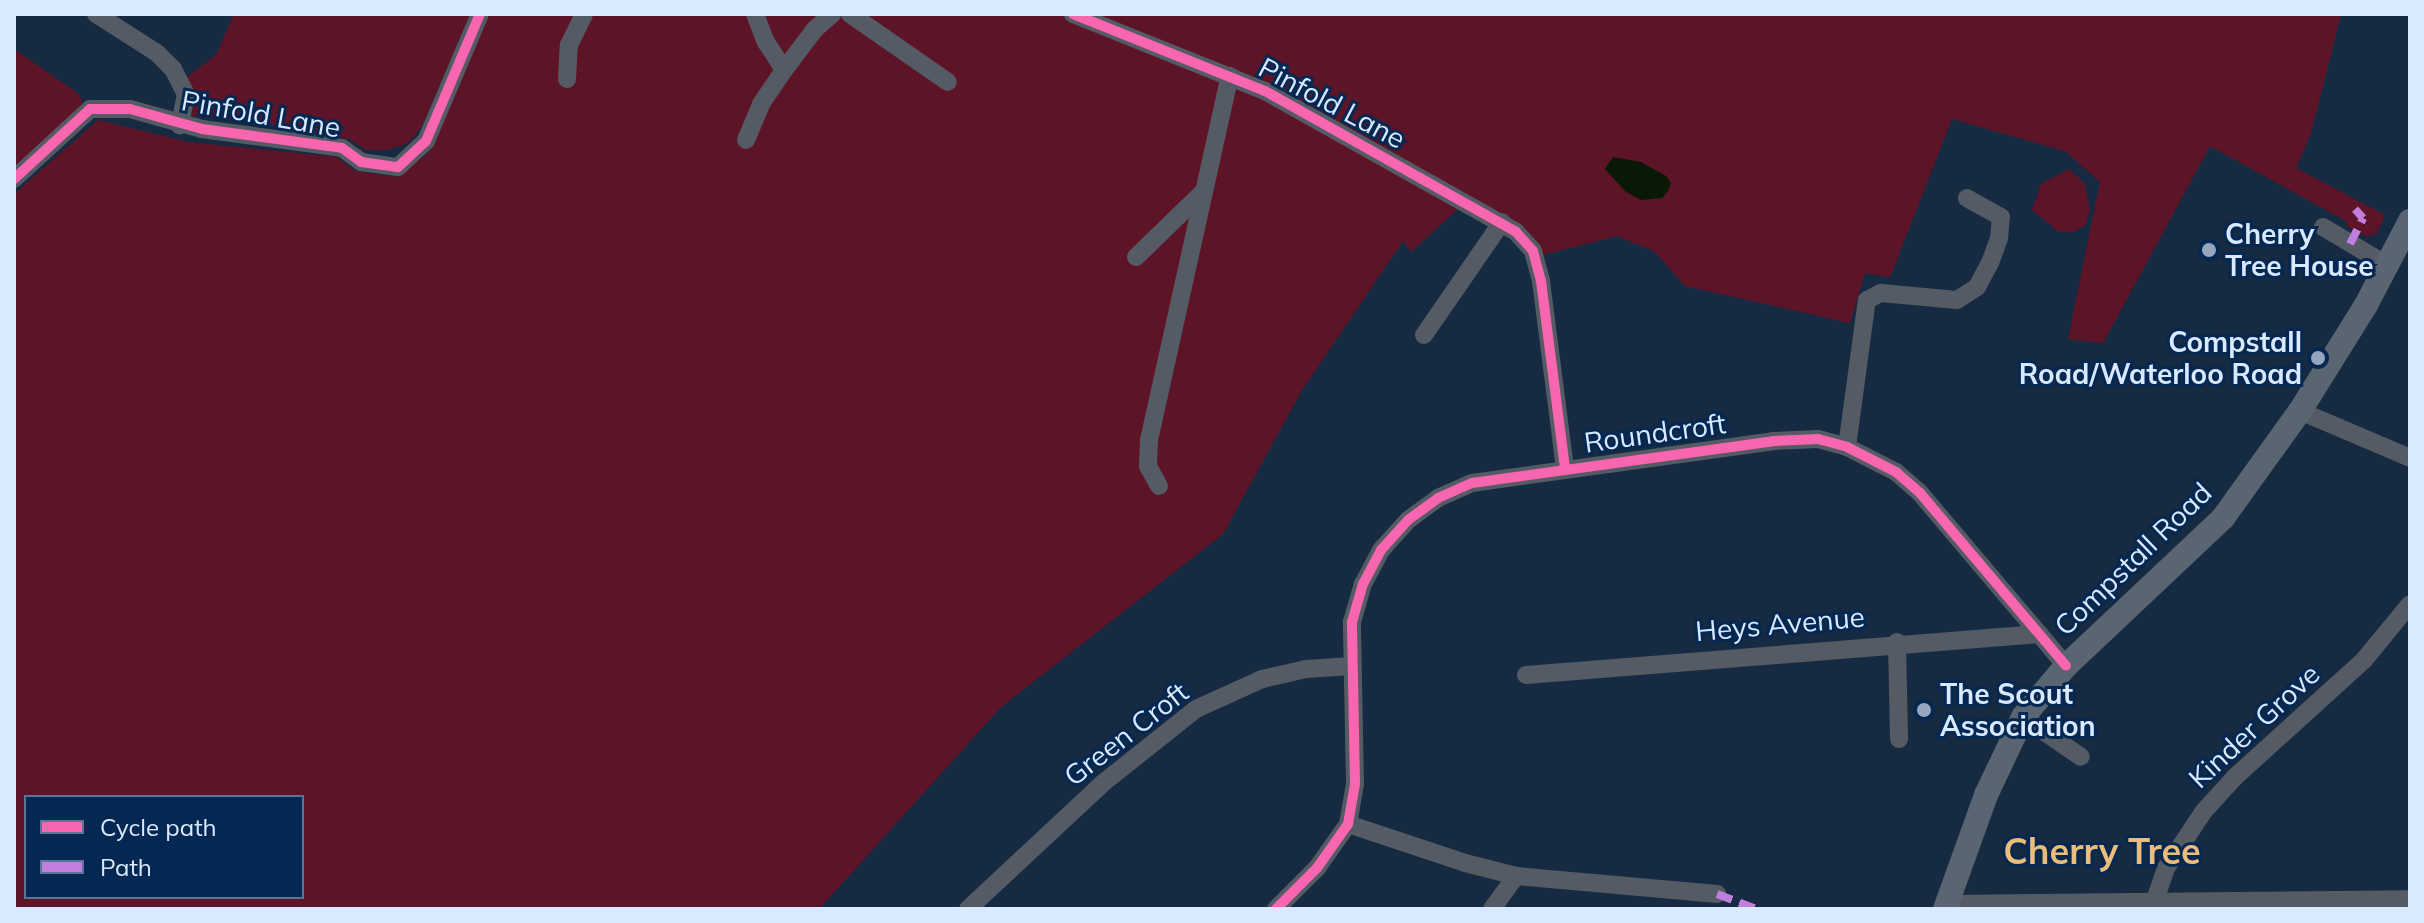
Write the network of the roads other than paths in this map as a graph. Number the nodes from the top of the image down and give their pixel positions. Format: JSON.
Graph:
{"nodes":[{"id":1,"x":96,"y":14,"type":"edge"},
{"id":2,"x":480,"y":14,"type":"edge"},
{"id":3,"x":584,"y":14,"type":"edge"},
{"id":4,"x":755,"y":14,"type":"edge"},
{"id":5,"x":832,"y":14,"type":"edge"},
{"id":6,"x":850,"y":14,"type":"edge"},
{"id":7,"x":1073,"y":14,"type":"edge"},
{"id":8,"x":784,"y":70,"type":"junction"},
{"id":9,"x":1230,"y":76,"type":"junction"},
{"id":10,"x":567,"y":79,"type":"dead end"},
{"id":11,"x":948,"y":82,"type":"dead end"},
{"id":12,"x":180,"y":125,"type":"junction"},
{"id":13,"x":746,"y":140,"type":"dead end"},
{"id":14,"x":14,"y":179,"type":"edge"},
{"id":15,"x":1204,"y":191,"type":"junction"},
{"id":16,"x":1967,"y":198,"type":"dead end"},
{"id":17,"x":2410,"y":221,"type":"edge"},
{"id":18,"x":1509,"y":227,"type":"junction"},
{"id":19,"x":2323,"y":227,"type":"dead end"},
{"id":20,"x":1136,"y":257,"type":"dead end"},
{"id":21,"x":2387,"y":265,"type":"junction"},
{"id":22,"x":1424,"y":335,"type":"dead end"},
{"id":23,"x":2300,"y":411,"type":"junction"},
{"id":24,"x":1847,"y":447,"type":"junction"},
{"id":25,"x":2410,"y":458,"type":"edge"},
{"id":26,"x":1565,"y":469,"type":"junction"},
{"id":27,"x":1159,"y":486,"type":"dead end"},
{"id":28,"x":2410,"y":604,"type":"edge"},
{"id":29,"x":2039,"y":634,"type":"junction"},
{"id":30,"x":1897,"y":642,"type":"junction"},
{"id":31,"x":1352,"y":666,"type":"junction"},
{"id":32,"x":2066,"y":666,"type":"junction"},
{"id":33,"x":1526,"y":675,"type":"dead end"},
{"id":34,"x":2023,"y":717,"type":"junction"},
{"id":35,"x":1899,"y":739,"type":"dead end"},
{"id":36,"x":2081,"y":757,"type":"dead end"},
{"id":37,"x":1348,"y":824,"type":"junction"},
{"id":38,"x":1516,"y":876,"type":"junction"},
{"id":39,"x":1717,"y":894,"type":"dead end"},
{"id":40,"x":2409,"y":896,"type":"edge"},
{"id":41,"x":2153,"y":904,"type":"edge"},
{"id":42,"x":2327,"y":904,"type":"edge"},
{"id":43,"x":1946,"y":906,"type":"edge"},
{"id":44,"x":968,"y":909,"type":"edge"},
{"id":45,"x":1276,"y":909,"type":"edge"},
{"id":46,"x":1492,"y":909,"type":"edge"}],
"edges":[{"from":1,"to":12,"type":"street"},
{"from":2,"to":12,"type":"street","name":"Pinfold Lane"},
{"from":3,"to":10,"type":"street"},
{"from":4,"to":8,"type":"street"},
{"from":5,"to":8,"type":"street"},
{"from":6,"to":11,"type":"street"},
{"from":7,"to":9,"type":"street","name":"Pinfold Lane"},
{"from":8,"to":13,"type":"street"},
{"from":9,"to":15,"type":"street"},
{"from":9,"to":18,"type":"street","name":"Pinfold Lane"},
{"from":12,"to":14,"type":"street","name":"Pinfold Lane"},
{"from":15,"to":20,"type":"street"},
{"from":15,"to":27,"type":"street"},
{"from":16,"to":24,"type":"street"},
{"from":17,"to":21,"type":"main road","name":"Compstall Road"},
{"from":18,"to":22,"type":"street"},
{"from":18,"to":26,"type":"street"},
{"from":19,"to":21,"type":"street"},
{"from":21,"to":23,"type":"main road","name":"Compstall Road"},
{"from":23,"to":25,"type":"street"},
{"from":23,"to":32,"type":"main road","name":"Compstall Road"},
{"from":24,"to":26,"type":"street","name":"Roundcroft"},
{"from":24,"to":29,"type":"street","name":"Roundcroft"},
{"from":26,"to":31,"type":"street","name":"Roundcroft"},
{"from":28,"to":41,"type":"street","name":"Kinder Grove"},
{"from":29,"to":30,"type":"street","name":"Heys Avenue"},
{"from":29,"to":32,"type":"street","name":"Roundcroft"},
{"from":30,"to":33,"type":"street","name":"Heys Avenue"},
{"from":30,"to":35,"type":"street"},
{"from":31,"to":37,"type":"street","name":"Roundcroft"},
{"from":31,"to":44,"type":"street","name":"Green Croft"},
{"from":32,"to":34,"type":"main road","name":"Compstall Road"},
{"from":34,"to":36,"type":"street"},
{"from":34,"to":43,"type":"main road","name":"Compstall Road"},
{"from":37,"to":38,"type":"street"},
{"from":37,"to":45,"type":"street","name":"Roundcroft"},
{"from":38,"to":39,"type":"street"},
{"from":38,"to":46,"type":"street"},
{"from":40,"to":42,"type":"street"},
{"from":41,"to":42,"type":"street"},
{"from":41,"to":43,"type":"street"}]}
